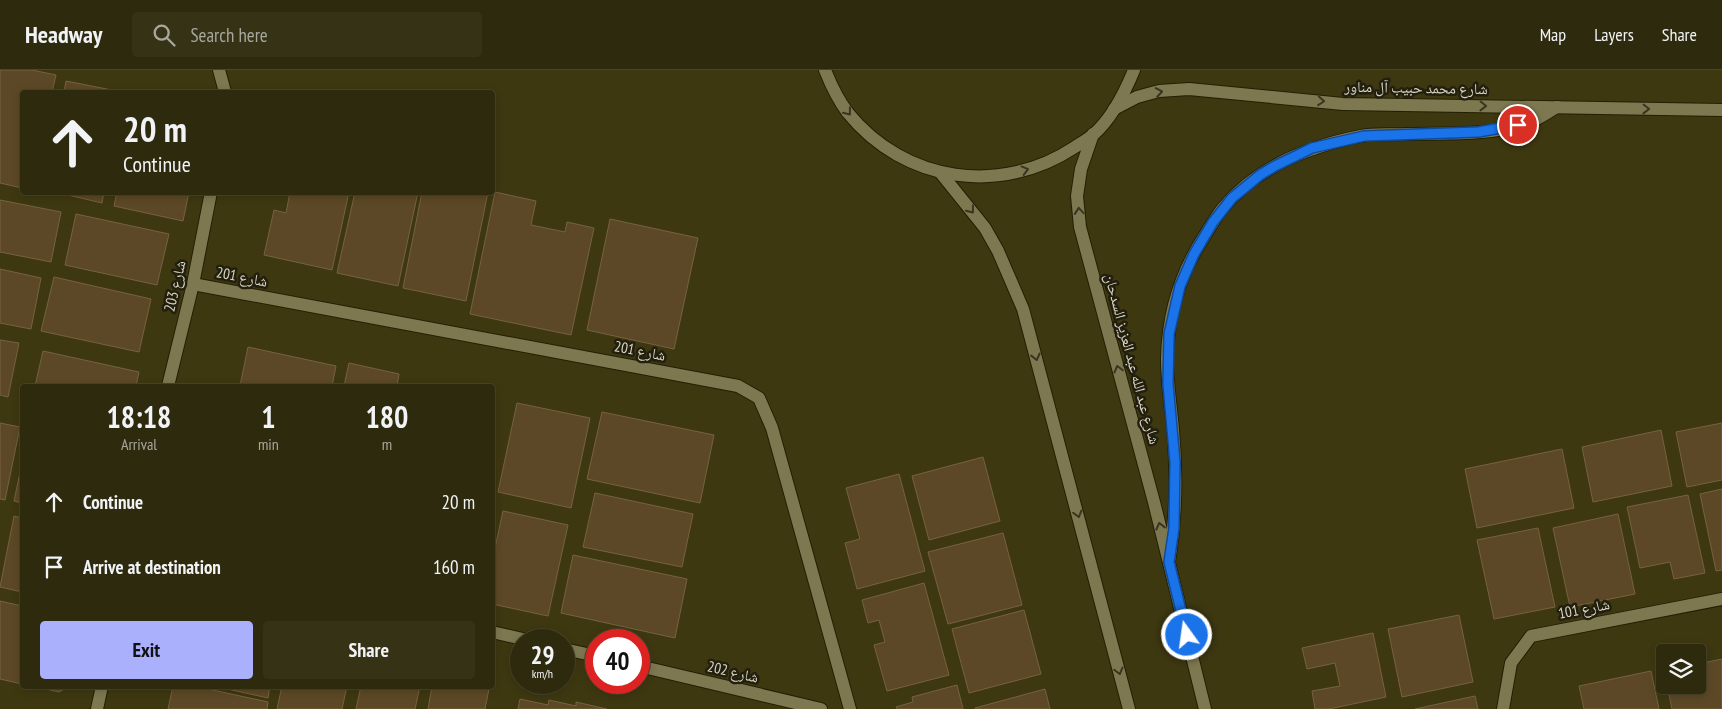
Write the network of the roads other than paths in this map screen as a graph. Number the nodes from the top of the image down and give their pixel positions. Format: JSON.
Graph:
{"nodes":[{"id":1,"x":219,"y":70,"type":"edge"},
{"id":2,"x":825,"y":70,"type":"edge"},
{"id":3,"x":1134,"y":70,"type":"edge"},
{"id":4,"x":224,"y":90,"type":"edge"},
{"id":5,"x":1557,"y":108,"type":"junction"},
{"id":6,"x":1114,"y":109,"type":"junction"},
{"id":7,"x":1722,"y":110,"type":"edge"},
{"id":8,"x":1093,"y":134,"type":"junction"},
{"id":9,"x":940,"y":172,"type":"junction"},
{"id":10,"x":210,"y":195,"type":"edge"},
{"id":11,"x":193,"y":284,"type":"junction"},
{"id":12,"x":168,"y":384,"type":"edge"},
{"id":13,"x":1169,"y":562,"type":"junction"},
{"id":14,"x":1722,"y":599,"type":"edge"},
{"id":15,"x":495,"y":633,"type":"edge"},
{"id":16,"x":510,"y":636,"type":"edge"},
{"id":17,"x":650,"y":669,"type":"edge"},
{"id":18,"x":101,"y":689,"type":"edge"},
{"id":19,"x":98,"y":709,"type":"edge"},
{"id":20,"x":820,"y":709,"type":"edge"},
{"id":21,"x":850,"y":709,"type":"edge"},
{"id":22,"x":1129,"y":709,"type":"edge"},
{"id":23,"x":1205,"y":709,"type":"edge"},
{"id":24,"x":1503,"y":709,"type":"edge"}],
"edges":[{"from":1,"to":4,"type":"street"},
{"from":2,"to":9,"type":"street","one_way":true},
{"from":3,"to":6,"type":"street"},
{"from":6,"to":5,"type":"street","name":"شارع محمد حبيب آل مناور","one_way":true},
{"from":5,"to":7,"type":"street","name":"شارع محمد حبيب آل مناور","one_way":true},
{"from":5,"to":13,"type":"street"},
{"from":6,"to":8,"type":"street"},
{"from":9,"to":8,"type":"street","one_way":true},
{"from":13,"to":8,"type":"street","name":"شارع عبد الله عبد العزيز السدحان","one_way":true},
{"from":9,"to":22,"type":"street","one_way":true},
{"from":10,"to":11,"type":"street","name":"شارع 203"},
{"from":11,"to":12,"type":"street","name":"شارع 203"},
{"from":11,"to":21,"type":"street","name":"شارع 201"},
{"from":13,"to":23,"type":"street","name":"شارع عبد الله عبد العزيز السدحان"},
{"from":14,"to":24,"type":"street","name":"شارع 101"},
{"from":15,"to":16,"type":"street"},
{"from":17,"to":20,"type":"street","name":"شارع 202"},
{"from":18,"to":19,"type":"street"}]}
